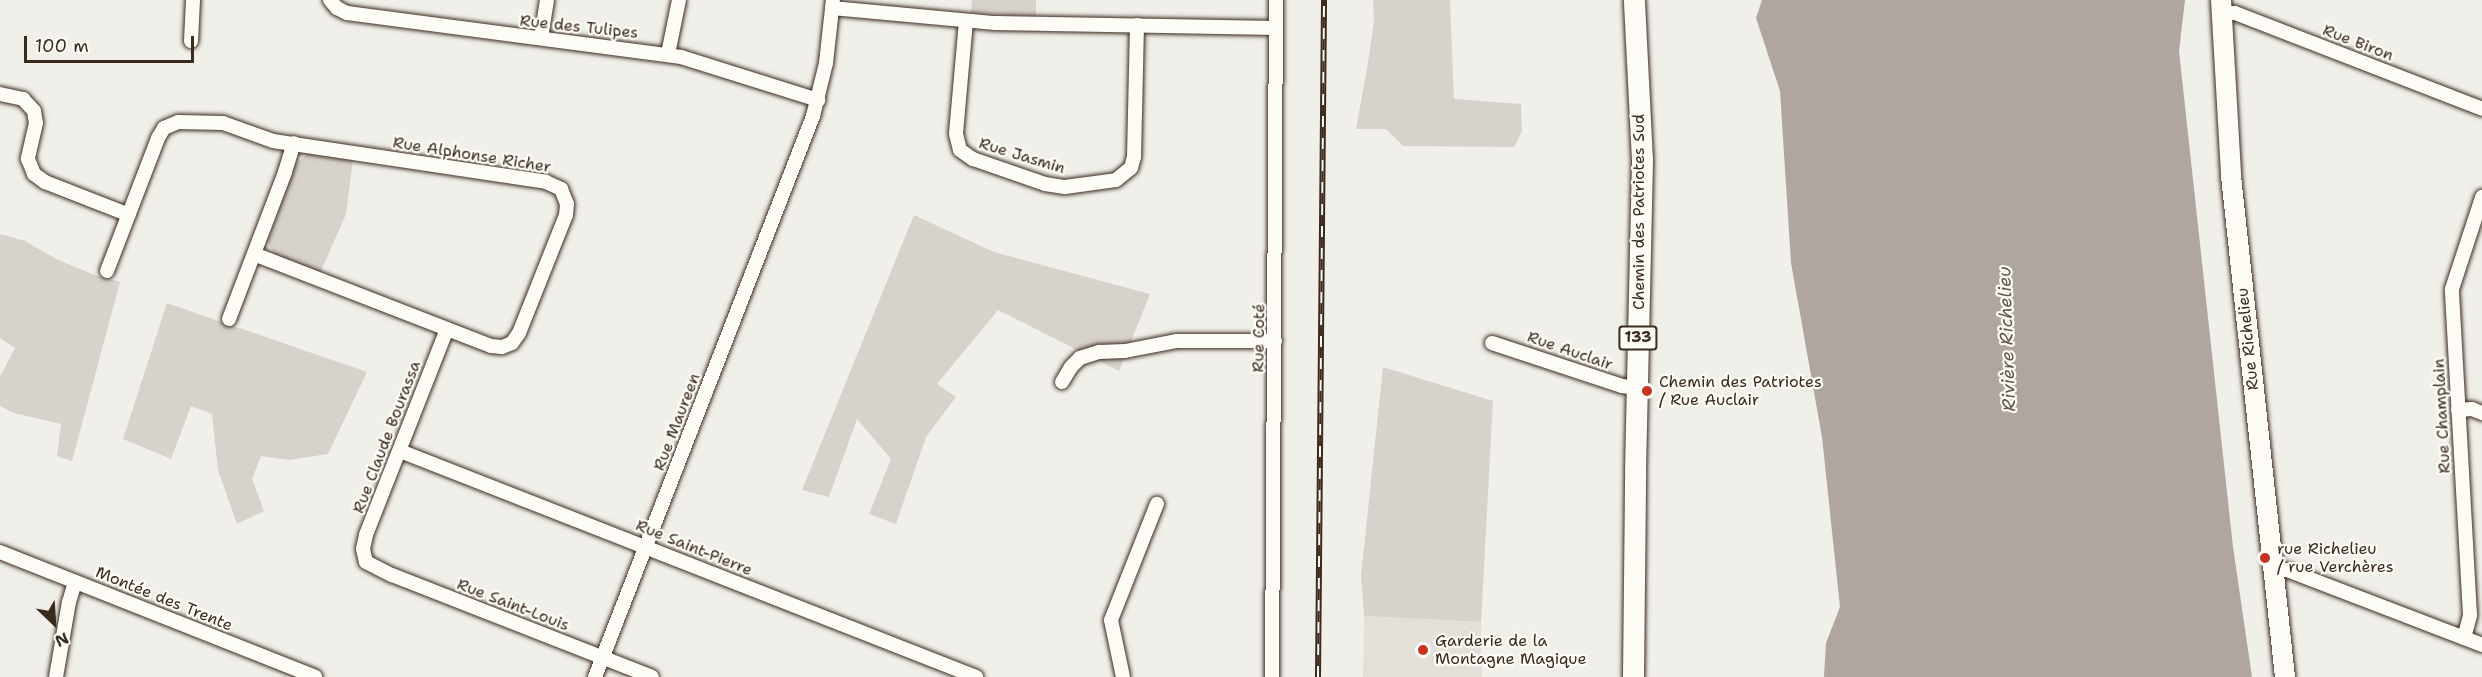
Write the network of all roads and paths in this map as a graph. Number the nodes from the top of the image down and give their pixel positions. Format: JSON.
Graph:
{"nodes":[{"id":1,"x":193,"y":0,"type":"edge"},
{"id":2,"x":547,"y":0,"type":"edge"},
{"id":3,"x":679,"y":0,"type":"edge"},
{"id":4,"x":1276,"y":0,"type":"edge"},
{"id":5,"x":1634,"y":0,"type":"edge"},
{"id":6,"x":332,"y":3,"type":"edge"},
{"id":7,"x":833,"y":4,"type":"edge"},
{"id":8,"x":2221,"y":7,"type":"edge"},
{"id":9,"x":966,"y":21,"type":"junction"},
{"id":10,"x":1137,"y":25,"type":"junction"},
{"id":11,"x":1276,"y":28,"type":"junction"},
{"id":12,"x":541,"y":38,"type":"junction"},
{"id":13,"x":191,"y":41,"type":"dead end"},
{"id":14,"x":668,"y":54,"type":"junction"},
{"id":15,"x":0,"y":94,"type":"edge"},
{"id":16,"x":818,"y":100,"type":"junction"},
{"id":17,"x":2482,"y":109,"type":"edge"},
{"id":18,"x":294,"y":143,"type":"junction"},
{"id":19,"x":2482,"y":197,"type":"edge"},
{"id":20,"x":2480,"y":213,"type":"edge"},
{"id":21,"x":129,"y":215,"type":"junction"},
{"id":22,"x":254,"y":254,"type":"junction"},
{"id":23,"x":107,"y":271,"type":"dead end"},
{"id":24,"x":229,"y":319,"type":"dead end"},
{"id":25,"x":447,"y":329,"type":"junction"},
{"id":26,"x":1275,"y":341,"type":"junction"},
{"id":27,"x":1492,"y":343,"type":"dead end"},
{"id":28,"x":1062,"y":382,"type":"dead end"},
{"id":29,"x":1637,"y":388,"type":"junction"},
{"id":30,"x":2458,"y":410,"type":"junction"},
{"id":31,"x":2482,"y":413,"type":"edge"},
{"id":32,"x":400,"y":451,"type":"junction"},
{"id":33,"x":1157,"y":504,"type":"dead end"},
{"id":34,"x":646,"y":546,"type":"junction"},
{"id":35,"x":0,"y":552,"type":"edge"},
{"id":36,"x":365,"y":559,"type":"joint"},
{"id":37,"x":2273,"y":571,"type":"junction"},
{"id":38,"x":75,"y":582,"type":"junction"},
{"id":39,"x":2464,"y":638,"type":"junction"},
{"id":40,"x":2482,"y":645,"type":"edge"},
{"id":41,"x":602,"y":658,"type":"junction"},
{"id":42,"x":56,"y":677,"type":"edge"},
{"id":43,"x":315,"y":677,"type":"edge"},
{"id":44,"x":595,"y":677,"type":"edge"},
{"id":45,"x":652,"y":677,"type":"edge"},
{"id":46,"x":976,"y":677,"type":"edge"},
{"id":47,"x":1123,"y":677,"type":"edge"},
{"id":48,"x":1272,"y":677,"type":"edge"},
{"id":49,"x":1633,"y":677,"type":"edge"},
{"id":50,"x":2284,"y":677,"type":"edge"}],
"edges":[{"from":1,"to":13,"type":"street"},
{"from":2,"to":12,"type":"street"},
{"from":3,"to":14,"type":"street"},
{"from":4,"to":11,"type":"street","name":"Rue Coté"},
{"from":5,"to":29,"type":"main road","name":"Chemin des Patriotes Sud","number":"133"},
{"from":6,"to":12,"type":"street","name":"Rue des Tulipes"},
{"from":7,"to":9,"type":"street"},
{"from":7,"to":16,"type":"street","name":"Rue Maureen"},
{"from":8,"to":17,"type":"street","name":"Rue Biron"},
{"from":8,"to":37,"type":"main road","name":"Rue Richelieu"},
{"from":9,"to":10,"type":"street"},
{"from":9,"to":10,"type":"street","name":"Rue Jasmin"},
{"from":10,"to":11,"type":"street"},
{"from":11,"to":26,"type":"street","name":"Rue Coté"},
{"from":12,"to":14,"type":"street","name":"Rue des Tulipes"},
{"from":14,"to":16,"type":"street","name":"Rue des Tulipes"},
{"from":15,"to":21,"type":"street"},
{"from":16,"to":34,"type":"street","name":"Rue Maureen"},
{"from":18,"to":21,"type":"street","name":"Rue Alphonse Richer"},
{"from":18,"to":22,"type":"street"},
{"from":18,"to":25,"type":"street","name":"Rue Alphonse Richer"},
{"from":19,"to":20,"type":"street","name":"Rue Champlain"},
{"from":20,"to":30,"type":"street","name":"Rue Champlain"},
{"from":21,"to":23,"type":"street","name":"Rue Alphonse Richer"},
{"from":22,"to":24,"type":"street"},
{"from":22,"to":25,"type":"street","name":"Rue Alphonse Richer"},
{"from":25,"to":32,"type":"street","name":"Rue Claude Bourassa"},
{"from":26,"to":28,"type":"street"},
{"from":26,"to":48,"type":"street","name":"Rue Coté"},
{"from":27,"to":29,"type":"street","name":"Rue Auclair"},
{"from":29,"to":49,"type":"main road","name":"Chemin des Patriotes Sud","number":"133"},
{"from":30,"to":31,"type":"street"},
{"from":30,"to":39,"type":"street","name":"Rue Champlain"},
{"from":32,"to":34,"type":"street","name":"Rue Saint-Pierre"},
{"from":32,"to":36,"type":"street","name":"Rue Claude Bourassa"},
{"from":33,"to":47,"type":"street"},
{"from":34,"to":41,"type":"street","name":"Rue Maureen"},
{"from":34,"to":46,"type":"street","name":"Rue Saint-Pierre"},
{"from":35,"to":38,"type":"street","name":"Montée des Trente"},
{"from":36,"to":41,"type":"street","name":"Rue Saint-Louis"},
{"from":37,"to":39,"type":"street"},
{"from":37,"to":50,"type":"main road","name":"Rue Richelieu"},
{"from":38,"to":42,"type":"street"},
{"from":38,"to":43,"type":"street","name":"Montée des Trente"},
{"from":39,"to":40,"type":"street"},
{"from":41,"to":44,"type":"street","name":"Rue Maureen"},
{"from":41,"to":45,"type":"street","name":"Rue Saint-Louis"}]}
